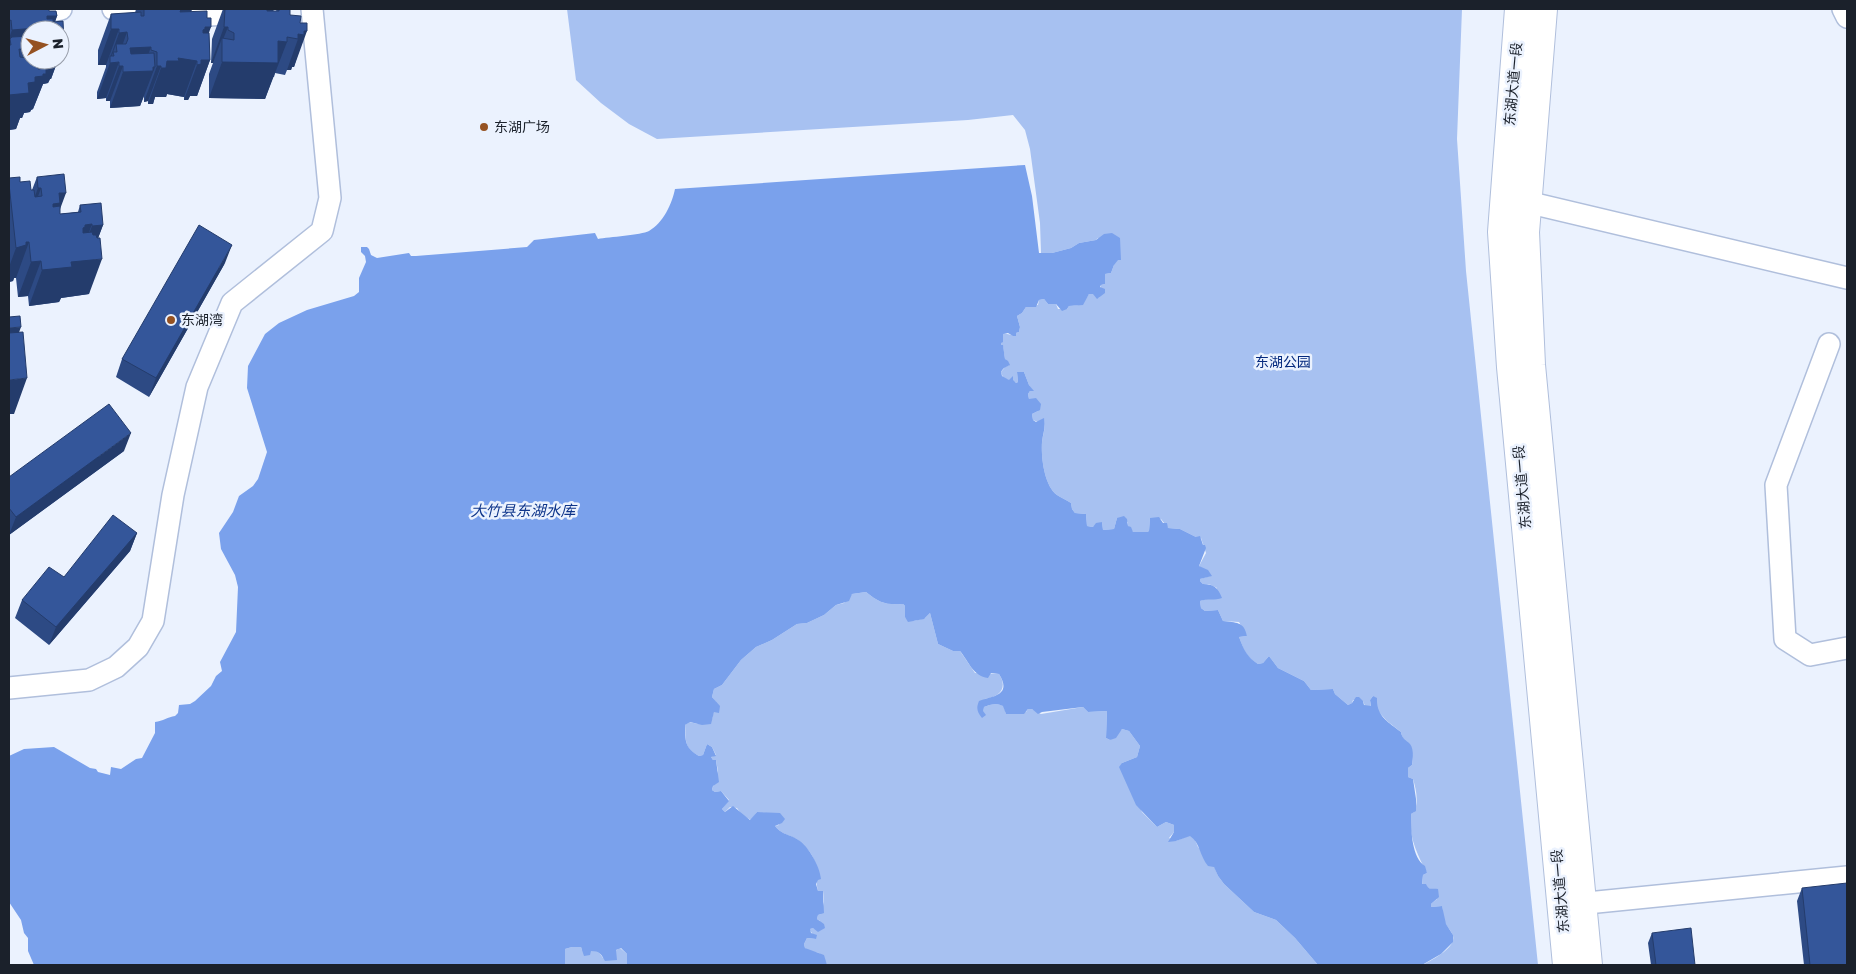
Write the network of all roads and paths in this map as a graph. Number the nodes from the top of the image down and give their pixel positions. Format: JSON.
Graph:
{"nodes":[{"id":1,"x":61,"y":9,"type":"edge"},
{"id":2,"x":113,"y":9,"type":"edge"},
{"id":3,"x":1519,"y":9,"type":"edge"},
{"id":4,"x":1543,"y":9,"type":"edge"},
{"id":5,"x":1843,"y":9,"type":"edge"},
{"id":6,"x":9,"y":17,"type":"edge"},
{"id":7,"x":1847,"y":17,"type":"edge"},
{"id":8,"x":308,"y":20,"type":"edge"},
{"id":9,"x":272,"y":22,"type":"edge"},
{"id":10,"x":1516,"y":199,"type":"junction"},
{"id":11,"x":1847,"y":278,"type":"edge"},
{"id":12,"x":1829,"y":344,"type":"dead end"},
{"id":13,"x":1847,"y":648,"type":"edge"},
{"id":14,"x":9,"y":688,"type":"edge"},
{"id":15,"x":1847,"y":877,"type":"edge"},
{"id":16,"x":1572,"y":905,"type":"junction"},
{"id":17,"x":1567,"y":965,"type":"edge"},
{"id":18,"x":1588,"y":965,"type":"edge"}],
"edges":[{"from":1,"to":6,"type":"street"},
{"from":2,"to":9,"type":"street"},
{"from":3,"to":10,"type":"main road","name":"东湖大道一段"},
{"from":4,"to":10,"type":"main road","name":"东湖大道一段"},
{"from":5,"to":7,"type":"street"},
{"from":8,"to":14,"type":"street"},
{"from":10,"to":11,"type":"street"},
{"from":10,"to":16,"type":"main road","name":"东湖大道一段"},
{"from":12,"to":13,"type":"street"},
{"from":15,"to":16,"type":"street"},
{"from":16,"to":17,"type":"main road","name":"东湖大道一段"},
{"from":16,"to":18,"type":"main road","name":"东湖大道一段"}]}
